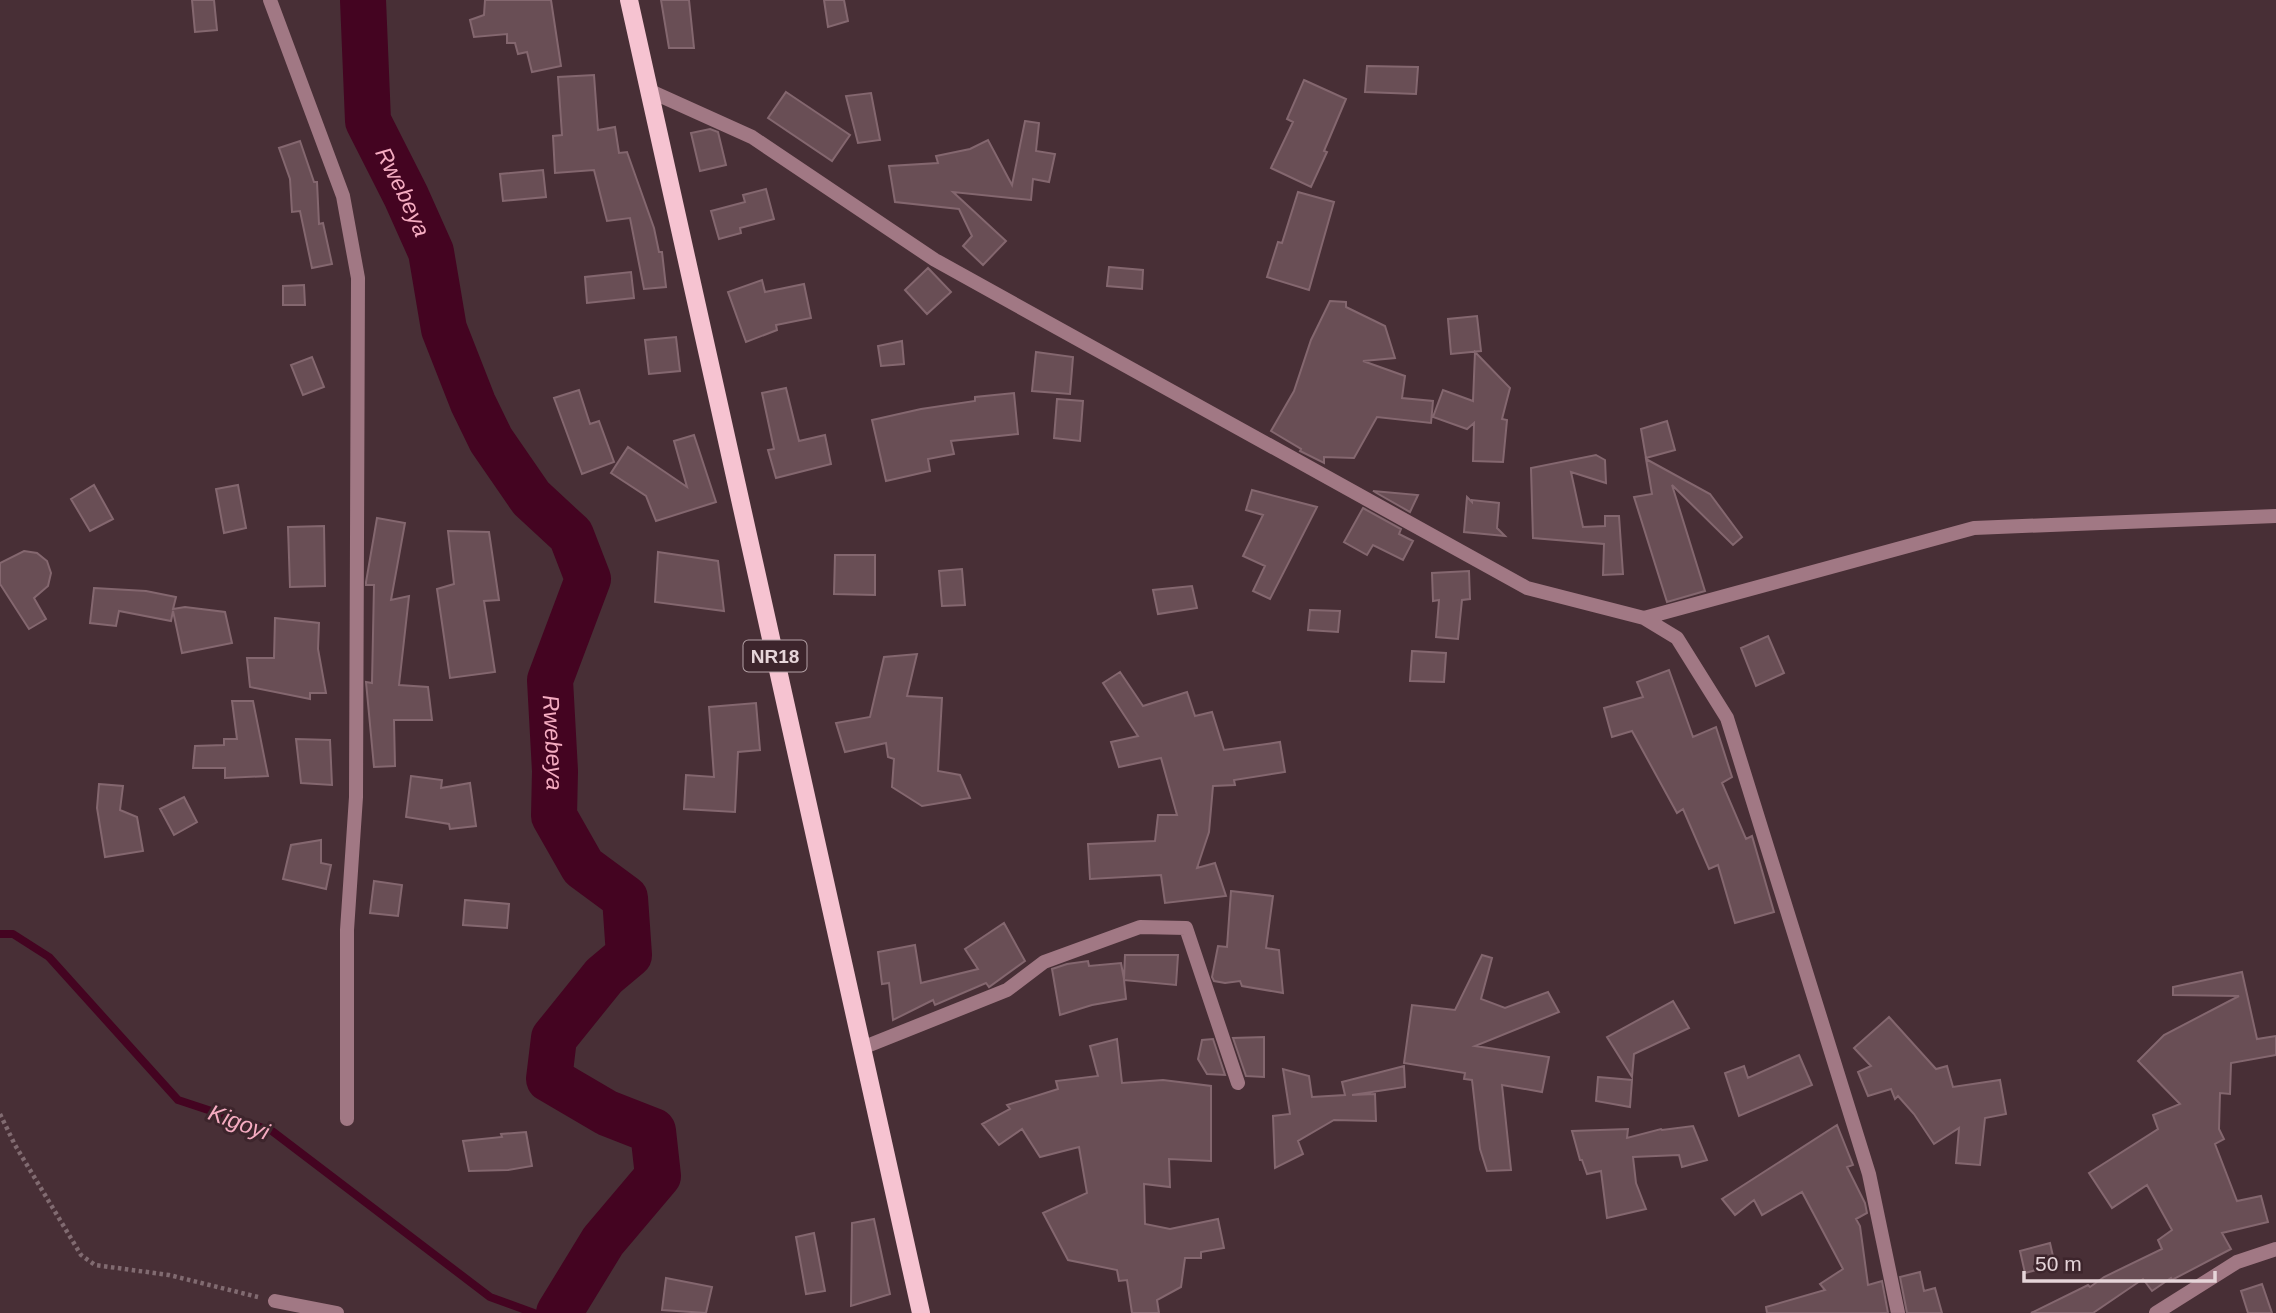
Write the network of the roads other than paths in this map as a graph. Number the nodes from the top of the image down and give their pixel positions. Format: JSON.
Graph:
{"nodes":[{"id":1,"x":270,"y":0,"type":"edge"},
{"id":2,"x":629,"y":0,"type":"edge"},
{"id":3,"x":650,"y":91,"type":"junction"},
{"id":4,"x":2276,"y":516,"type":"edge"},
{"id":5,"x":1644,"y":618,"type":"junction"},
{"id":6,"x":862,"y":1048,"type":"junction"},
{"id":7,"x":1238,"y":1083,"type":"dead end"},
{"id":8,"x":347,"y":1119,"type":"dead end"},
{"id":9,"x":2276,"y":1249,"type":"edge"},
{"id":10,"x":275,"y":1301,"type":"road end"},
{"id":11,"x":337,"y":1313,"type":"edge"},
{"id":12,"x":921,"y":1313,"type":"edge"},
{"id":13,"x":1898,"y":1313,"type":"edge"},
{"id":14,"x":2156,"y":1313,"type":"edge"}],
"edges":[{"from":1,"to":8,"type":"street"},
{"from":2,"to":3,"type":"main road","number":"NR18"},
{"from":3,"to":5,"type":"street"},
{"from":3,"to":6,"type":"main road","number":"NR18"},
{"from":4,"to":5,"type":"street"},
{"from":5,"to":13,"type":"street"},
{"from":6,"to":7,"type":"street"},
{"from":6,"to":12,"type":"main road","number":"NR18"},
{"from":9,"to":14,"type":"street"},
{"from":10,"to":11,"type":"street"}]}
